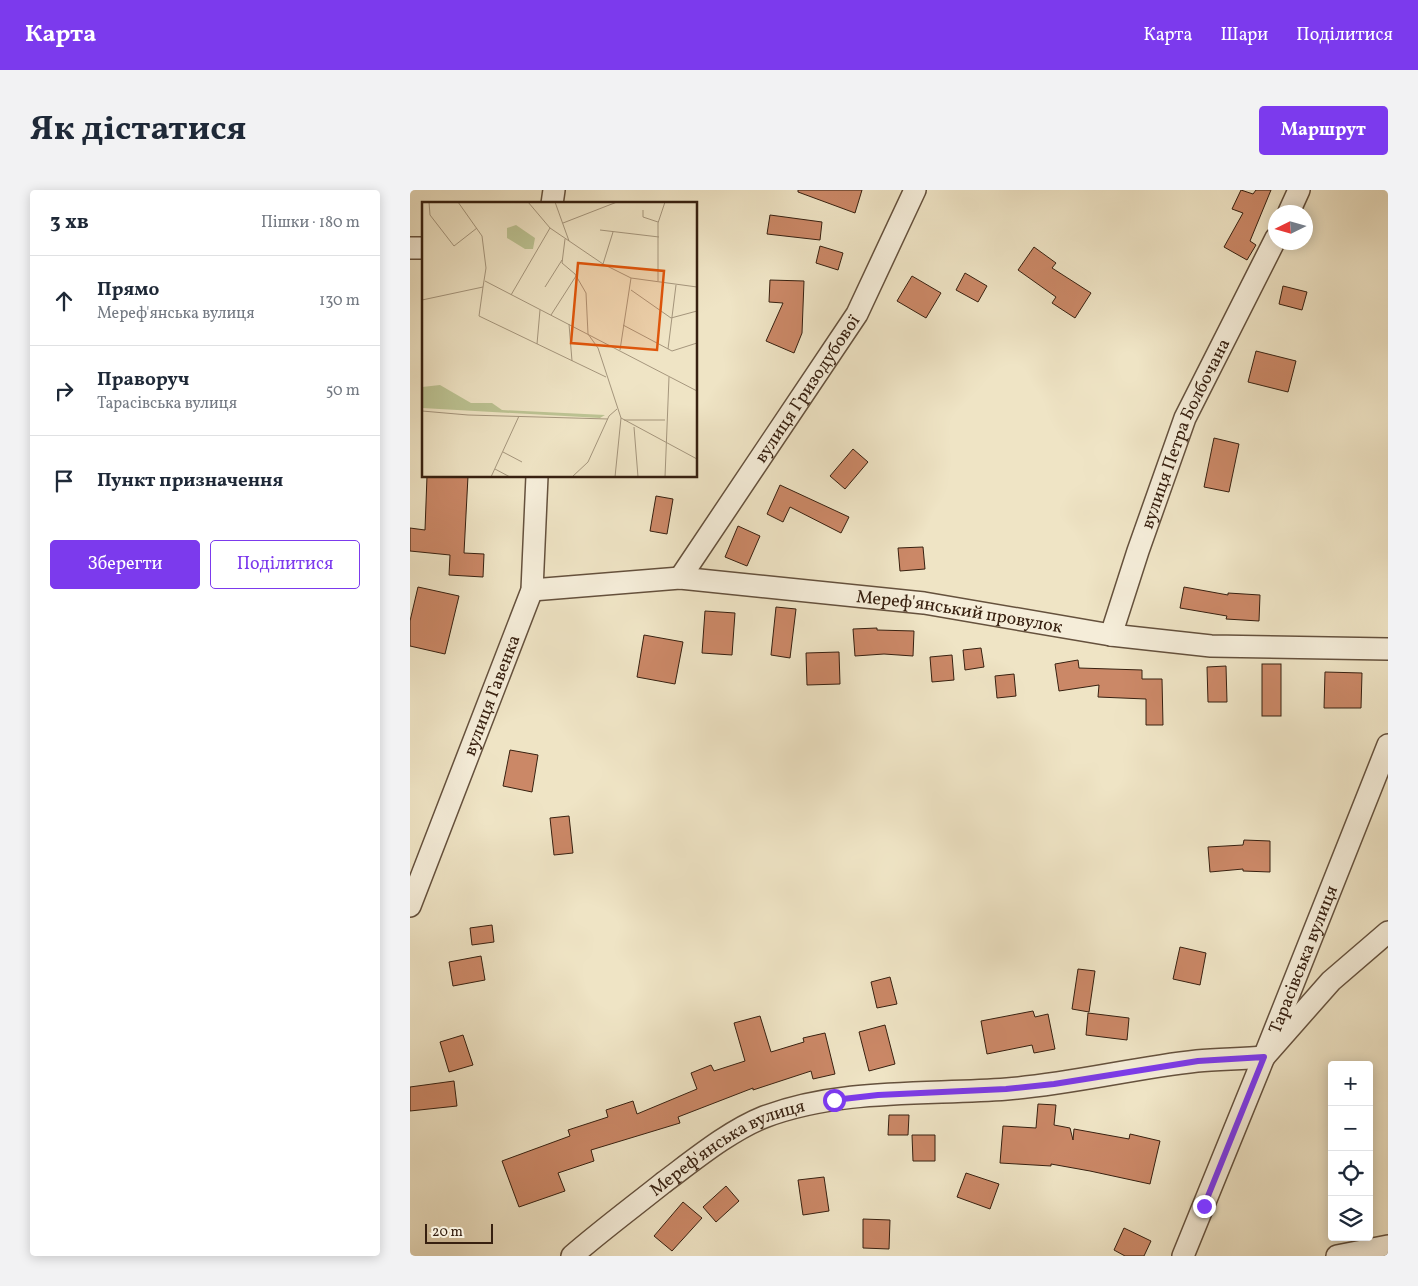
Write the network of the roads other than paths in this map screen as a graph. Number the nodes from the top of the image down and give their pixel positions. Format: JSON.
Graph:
{"nodes":[{"id":1,"x":916,"y":190,"type":"edge"},
{"id":2,"x":1299,"y":190,"type":"edge"},
{"id":3,"x":1292,"y":205,"type":"edge"},
{"id":4,"x":1270,"y":250,"type":"edge"},
{"id":5,"x":537,"y":478,"type":"edge"},
{"id":6,"x":680,"y":578,"type":"junction"},
{"id":7,"x":532,"y":590,"type":"junction"},
{"id":8,"x":1112,"y":635,"type":"junction"},
{"id":9,"x":1388,"y":649,"type":"edge"},
{"id":10,"x":1388,"y":745,"type":"edge"},
{"id":11,"x":410,"y":906,"type":"edge"},
{"id":12,"x":1388,"y":932,"type":"edge"},
{"id":13,"x":1264,"y":1057,"type":"junction"},
{"id":14,"x":1388,"y":1246,"type":"edge"},
{"id":15,"x":573,"y":1256,"type":"edge"},
{"id":16,"x":1183,"y":1256,"type":"edge"},
{"id":17,"x":1337,"y":1256,"type":"edge"}],
"edges":[{"from":1,"to":6,"type":"street","name":"вулиця Гризодубової"},
{"from":2,"to":3,"type":"street"},
{"from":4,"to":8,"type":"street","name":"вулиця Петра Болбочана"},
{"from":5,"to":7,"type":"street","name":"вулиця Гавенка"},
{"from":6,"to":7,"type":"street","name":"Мереф'янський провулок"},
{"from":6,"to":8,"type":"street","name":"Мереф'янський провулок"},
{"from":7,"to":11,"type":"street","name":"вулиця Гавенка"},
{"from":8,"to":9,"type":"street","name":"Мереф'янський провулок"},
{"from":10,"to":13,"type":"street","name":"Тарасівська вулиця"},
{"from":12,"to":13,"type":"street"},
{"from":13,"to":15,"type":"street","name":"Мереф'янська вулиця"},
{"from":13,"to":16,"type":"street","name":"Тарасівська вулиця"},
{"from":14,"to":17,"type":"street"}]}
